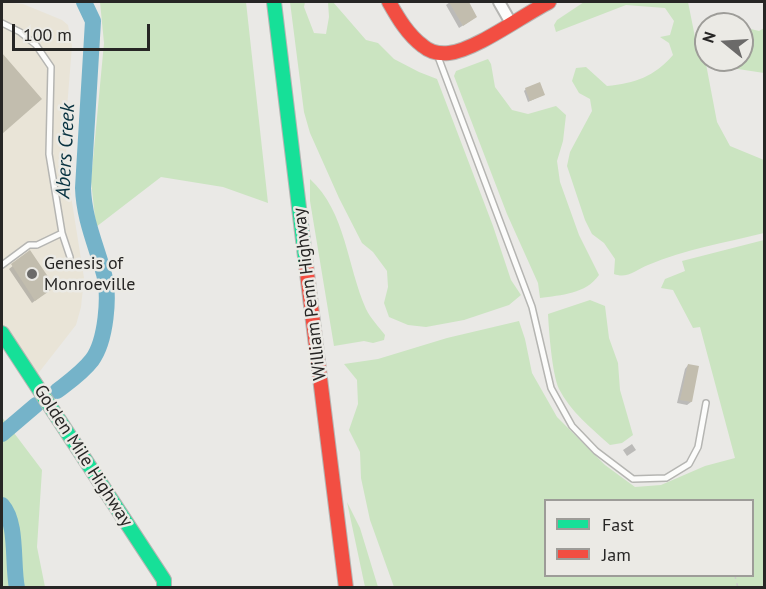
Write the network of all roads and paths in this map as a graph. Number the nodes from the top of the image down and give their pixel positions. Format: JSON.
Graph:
{"nodes":[{"id":1,"x":263,"y":2,"type":"edge"},
{"id":2,"x":274,"y":2,"type":"edge"},
{"id":3,"x":389,"y":2,"type":"edge"},
{"id":4,"x":499,"y":2,"type":"edge"},
{"id":5,"x":549,"y":2,"type":"edge"},
{"id":6,"x":2,"y":23,"type":"edge"},
{"id":7,"x":511,"y":23,"type":"junction"},
{"id":8,"x":437,"y":52,"type":"junction"},
{"id":9,"x":62,"y":233,"type":"junction"},
{"id":10,"x":70,"y":257,"type":"dead end"},
{"id":11,"x":2,"y":265,"type":"edge"},
{"id":12,"x":2,"y":333,"type":"edge"},
{"id":13,"x":706,"y":404,"type":"dead end"},
{"id":14,"x":168,"y":585,"type":"edge"},
{"id":15,"x":334,"y":588,"type":"edge"},
{"id":16,"x":346,"y":588,"type":"edge"}],
"edges":[{"from":1,"to":15,"type":"main road","name":"William Penn Highway"},
{"from":2,"to":16,"type":"main road","name":"William Penn Highway"},
{"from":3,"to":8,"type":"main road"},
{"from":4,"to":7,"type":"street"},
{"from":5,"to":7,"type":"main road"},
{"from":6,"to":9,"type":"lane"},
{"from":7,"to":8,"type":"main road"},
{"from":8,"to":13,"type":"lane"},
{"from":9,"to":10,"type":"lane"},
{"from":9,"to":11,"type":"lane"},
{"from":12,"to":14,"type":"main road","name":"Golden Mile Highway"}]}
